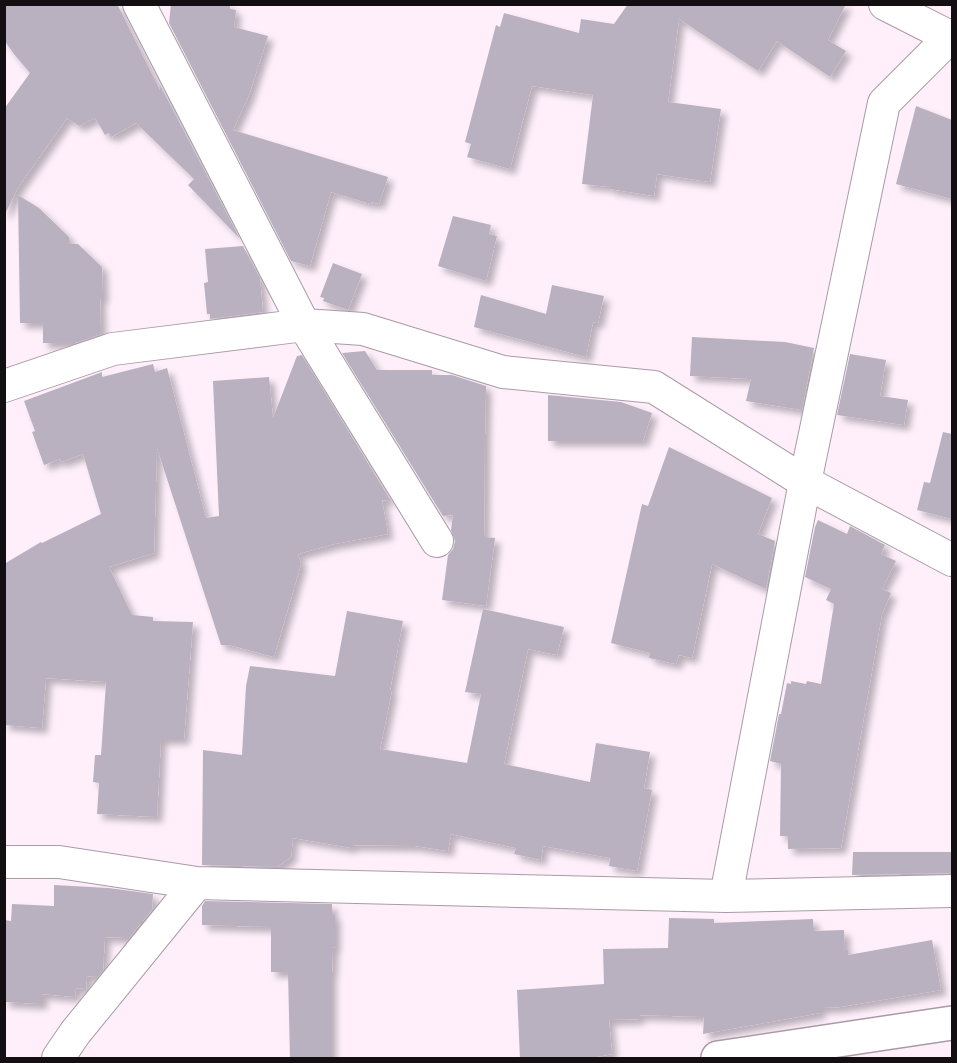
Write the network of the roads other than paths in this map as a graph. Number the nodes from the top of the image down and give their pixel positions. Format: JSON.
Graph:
{"nodes":[{"id":1,"x":139,"y":4,"type":"edge"},
{"id":2,"x":885,"y":4,"type":"edge"},
{"id":3,"x":952,"y":37,"type":"edge"},
{"id":4,"x":304,"y":325,"type":"junction"},
{"id":5,"x":4,"y":386,"type":"edge"},
{"id":6,"x":805,"y":482,"type":"junction"},
{"id":7,"x":437,"y":541,"type":"dead end"},
{"id":8,"x":952,"y":560,"type":"edge"},
{"id":9,"x":4,"y":862,"type":"edge"},
{"id":10,"x":197,"y":883,"type":"junction"},
{"id":11,"x":952,"y":891,"type":"edge"},
{"id":12,"x":726,"y":896,"type":"junction"},
{"id":13,"x":952,"y":1023,"type":"edge"},
{"id":14,"x":58,"y":1059,"type":"edge"},
{"id":15,"x":718,"y":1059,"type":"edge"}],
"edges":[{"from":1,"to":4,"type":"street"},
{"from":2,"to":3,"type":"street"},
{"from":3,"to":6,"type":"street"},
{"from":4,"to":5,"type":"street"},
{"from":4,"to":6,"type":"street"},
{"from":4,"to":7,"type":"street"},
{"from":6,"to":8,"type":"street"},
{"from":6,"to":12,"type":"street"},
{"from":9,"to":10,"type":"street"},
{"from":10,"to":12,"type":"street"},
{"from":10,"to":14,"type":"street"},
{"from":11,"to":12,"type":"street"},
{"from":13,"to":15,"type":"street"}]}
